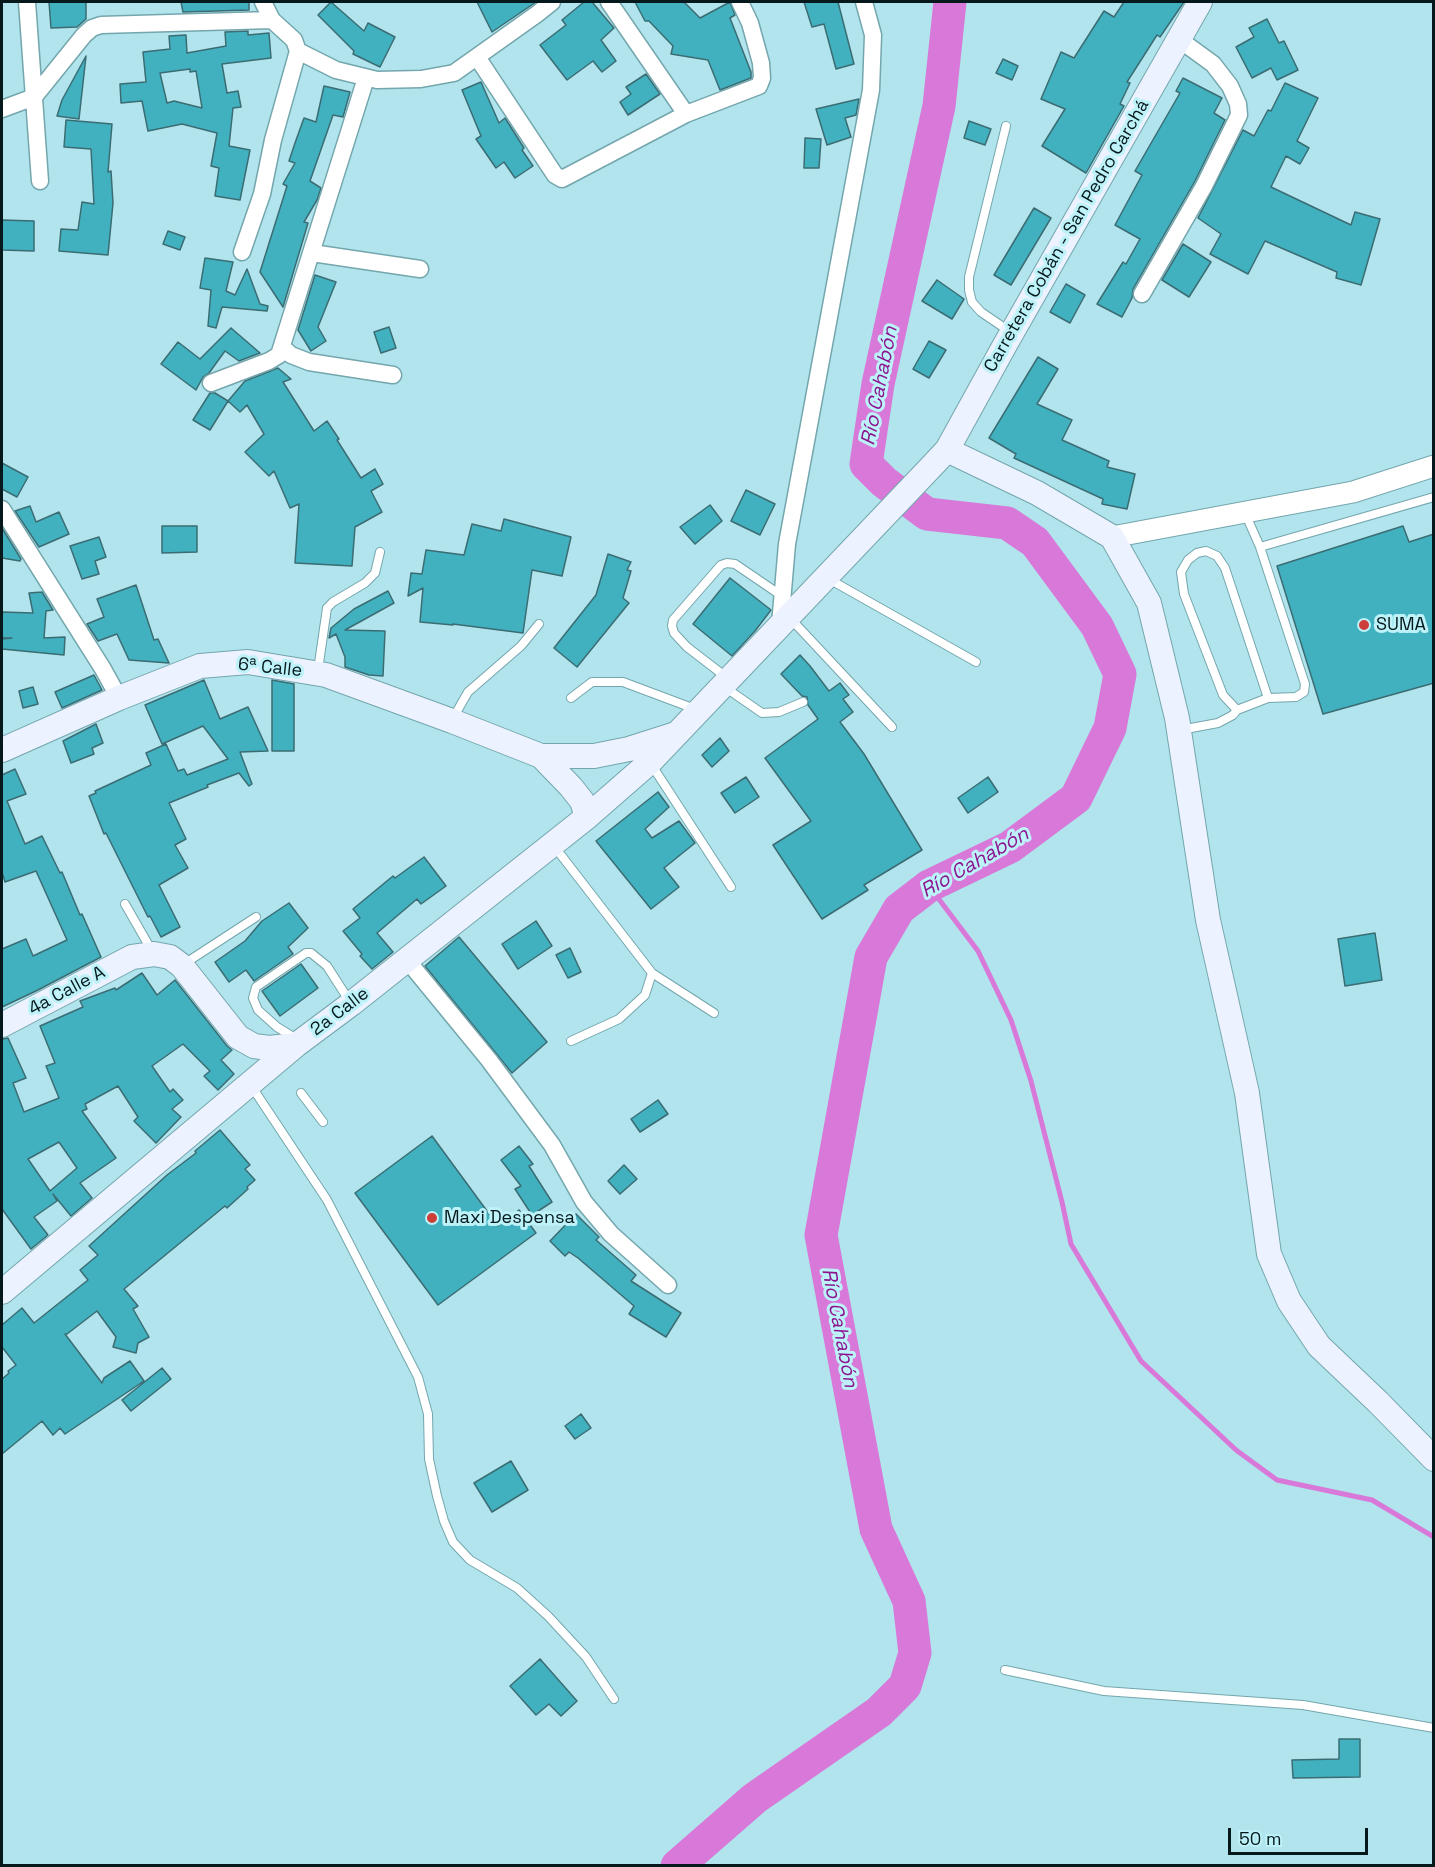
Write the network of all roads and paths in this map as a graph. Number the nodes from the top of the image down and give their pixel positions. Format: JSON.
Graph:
{"nodes":[{"id":1,"x":27,"y":2,"type":"edge"},
{"id":2,"x":263,"y":2,"type":"edge"},
{"id":3,"x":552,"y":2,"type":"edge"},
{"id":4,"x":609,"y":2,"type":"edge"},
{"id":5,"x":740,"y":2,"type":"edge"},
{"id":6,"x":864,"y":2,"type":"edge"},
{"id":7,"x":1200,"y":2,"type":"edge"},
{"id":8,"x":272,"y":20,"type":"junction"},
{"id":9,"x":1180,"y":40,"type":"junction"},
{"id":10,"x":298,"y":51,"type":"junction"},
{"id":11,"x":477,"y":57,"type":"junction"},
{"id":12,"x":366,"y":78,"type":"junction"},
{"id":13,"x":34,"y":97,"type":"junction"},
{"id":14,"x":2,"y":109,"type":"edge"},
{"id":15,"x":686,"y":114,"type":"junction"},
{"id":16,"x":1006,"y":126,"type":"dead end"},
{"id":17,"x":40,"y":182,"type":"dead end"},
{"id":18,"x":242,"y":252,"type":"dead end"},
{"id":19,"x":312,"y":253,"type":"junction"},
{"id":20,"x":420,"y":269,"type":"dead end"},
{"id":21,"x":1142,"y":294,"type":"dead end"},
{"id":22,"x":1012,"y":332,"type":"junction"},
{"id":23,"x":282,"y":347,"type":"junction"},
{"id":24,"x":393,"y":375,"type":"dead end"},
{"id":25,"x":211,"y":383,"type":"dead end"},
{"id":26,"x":939,"y":458,"type":"junction"},
{"id":27,"x":1434,"y":466,"type":"edge"},
{"id":28,"x":1434,"y":497,"type":"edge"},
{"id":29,"x":2,"y":509,"type":"edge"},
{"id":30,"x":1245,"y":512,"type":"junction"},
{"id":31,"x":1112,"y":537,"type":"junction"},
{"id":32,"x":1260,"y":547,"type":"junction"},
{"id":33,"x":380,"y":552,"type":"dead end"},
{"id":34,"x":827,"y":578,"type":"junction"},
{"id":35,"x":784,"y":612,"type":"junction"},
{"id":36,"x":539,"y":624,"type":"dead end"},
{"id":37,"x":976,"y":662,"type":"dead end"},
{"id":38,"x":318,"y":674,"type":"junction"},
{"id":39,"x":726,"y":683,"type":"junction"},
{"id":40,"x":119,"y":698,"type":"junction"},
{"id":41,"x":571,"y":698,"type":"dead end"},
{"id":42,"x":1268,"y":698,"type":"junction"},
{"id":43,"x":803,"y":702,"type":"dead end"},
{"id":44,"x":700,"y":710,"type":"junction"},
{"id":45,"x":1237,"y":710,"type":"junction"},
{"id":46,"x":452,"y":721,"type":"junction"},
{"id":47,"x":892,"y":727,"type":"dead end"},
{"id":48,"x":1179,"y":730,"type":"junction"},
{"id":49,"x":678,"y":733,"type":"junction"},
{"id":50,"x":2,"y":750,"type":"edge"},
{"id":51,"x":542,"y":756,"type":"junction"},
{"id":52,"x":650,"y":762,"type":"junction"},
{"id":53,"x":587,"y":817,"type":"junction"},
{"id":54,"x":552,"y":844,"type":"junction"},
{"id":55,"x":731,"y":887,"type":"dead end"},
{"id":56,"x":125,"y":904,"type":"dead end"},
{"id":57,"x":256,"y":917,"type":"dead end"},
{"id":58,"x":143,"y":955,"type":"junction"},
{"id":59,"x":407,"y":960,"type":"junction"},
{"id":60,"x":182,"y":966,"type":"junction"},
{"id":61,"x":652,"y":973,"type":"junction"},
{"id":62,"x":351,"y":1005,"type":"junction"},
{"id":63,"x":714,"y":1013,"type":"dead end"},
{"id":64,"x":2,"y":1025,"type":"edge"},
{"id":65,"x":571,"y":1041,"type":"dead end"},
{"id":66,"x":299,"y":1043,"type":"junction"},
{"id":67,"x":250,"y":1084,"type":"junction"},
{"id":68,"x":301,"y":1093,"type":"dead end"},
{"id":69,"x":323,"y":1122,"type":"dead end"},
{"id":70,"x":668,"y":1285,"type":"dead end"},
{"id":71,"x":2,"y":1292,"type":"edge"},
{"id":72,"x":1434,"y":1460,"type":"edge"},
{"id":73,"x":1005,"y":1670,"type":"dead end"},
{"id":74,"x":614,"y":1699,"type":"dead end"},
{"id":75,"x":1434,"y":1728,"type":"edge"}],
"edges":[{"from":1,"to":13,"type":"street"},
{"from":2,"to":8,"type":"street"},
{"from":3,"to":11,"type":"street"},
{"from":4,"to":15,"type":"street"},
{"from":5,"to":15,"type":"street"},
{"from":6,"to":35,"type":"street"},
{"from":7,"to":9,"type":"main road","name":"Carretera Cobán - San Pedro Carchá"},
{"from":8,"to":10,"type":"street"},
{"from":8,"to":13,"type":"street"},
{"from":9,"to":21,"type":"street"},
{"from":9,"to":22,"type":"main road","name":"Carretera Cobán - San Pedro Carchá"},
{"from":10,"to":12,"type":"street"},
{"from":10,"to":18,"type":"street"},
{"from":11,"to":12,"type":"street"},
{"from":11,"to":15,"type":"street"},
{"from":12,"to":19,"type":"street"},
{"from":13,"to":14,"type":"street"},
{"from":13,"to":17,"type":"street"},
{"from":16,"to":22,"type":"lane"},
{"from":19,"to":20,"type":"street"},
{"from":19,"to":23,"type":"street"},
{"from":22,"to":26,"type":"main road","name":"Carretera Cobán - San Pedro Carchá"},
{"from":23,"to":24,"type":"street"},
{"from":23,"to":25,"type":"street"},
{"from":26,"to":31,"type":"main road"},
{"from":26,"to":34,"type":"main road","name":"Carretera Cobán - San Pedro Carchá"},
{"from":27,"to":30,"type":"street"},
{"from":28,"to":32,"type":"lane"},
{"from":29,"to":40,"type":"street"},
{"from":30,"to":31,"type":"street"},
{"from":30,"to":32,"type":"lane"},
{"from":31,"to":48,"type":"main road"},
{"from":32,"to":42,"type":"lane"},
{"from":33,"to":38,"type":"lane"},
{"from":34,"to":35,"type":"main road","name":"2a Calle"},
{"from":34,"to":37,"type":"lane"},
{"from":35,"to":39,"type":"main road","name":"2a Calle"},
{"from":35,"to":39,"type":"lane"},
{"from":35,"to":47,"type":"lane"},
{"from":36,"to":46,"type":"lane"},
{"from":38,"to":40,"type":"main road","name":"6ª Calle"},
{"from":38,"to":46,"type":"main road","name":"6ª Calle"},
{"from":39,"to":43,"type":"lane"},
{"from":39,"to":44,"type":"main road","name":"2a Calle"},
{"from":40,"to":50,"type":"main road","name":"6ª Calle"},
{"from":41,"to":44,"type":"lane"},
{"from":42,"to":45,"type":"lane"},
{"from":42,"to":45,"type":"lane"},
{"from":44,"to":49,"type":"main road","name":"2a Calle"},
{"from":45,"to":48,"type":"lane"},
{"from":46,"to":51,"type":"main road","name":"6ª Calle"},
{"from":48,"to":72,"type":"main road"},
{"from":49,"to":51,"type":"main road","name":"6ª Calle"},
{"from":49,"to":52,"type":"main road","name":"2a Calle"},
{"from":51,"to":53,"type":"main road","name":"6ª Calle"},
{"from":52,"to":53,"type":"main road","name":"2a Calle"},
{"from":52,"to":55,"type":"lane"},
{"from":53,"to":54,"type":"main road","name":"2a Calle"},
{"from":54,"to":59,"type":"main road","name":"2a Calle"},
{"from":54,"to":61,"type":"lane"},
{"from":56,"to":58,"type":"lane"},
{"from":57,"to":60,"type":"lane"},
{"from":58,"to":60,"type":"main road"},
{"from":58,"to":64,"type":"main road","name":"4a Calle A"},
{"from":59,"to":62,"type":"main road","name":"2a Calle"},
{"from":59,"to":70,"type":"street"},
{"from":60,"to":66,"type":"main road"},
{"from":61,"to":63,"type":"lane"},
{"from":61,"to":65,"type":"lane"},
{"from":62,"to":66,"type":"main road","name":"2a Calle"},
{"from":62,"to":66,"type":"lane"},
{"from":66,"to":67,"type":"main road","name":"2a Calle"},
{"from":67,"to":71,"type":"main road","name":"2a Calle"},
{"from":67,"to":74,"type":"lane"},
{"from":68,"to":69,"type":"lane"},
{"from":73,"to":75,"type":"lane"}]}
